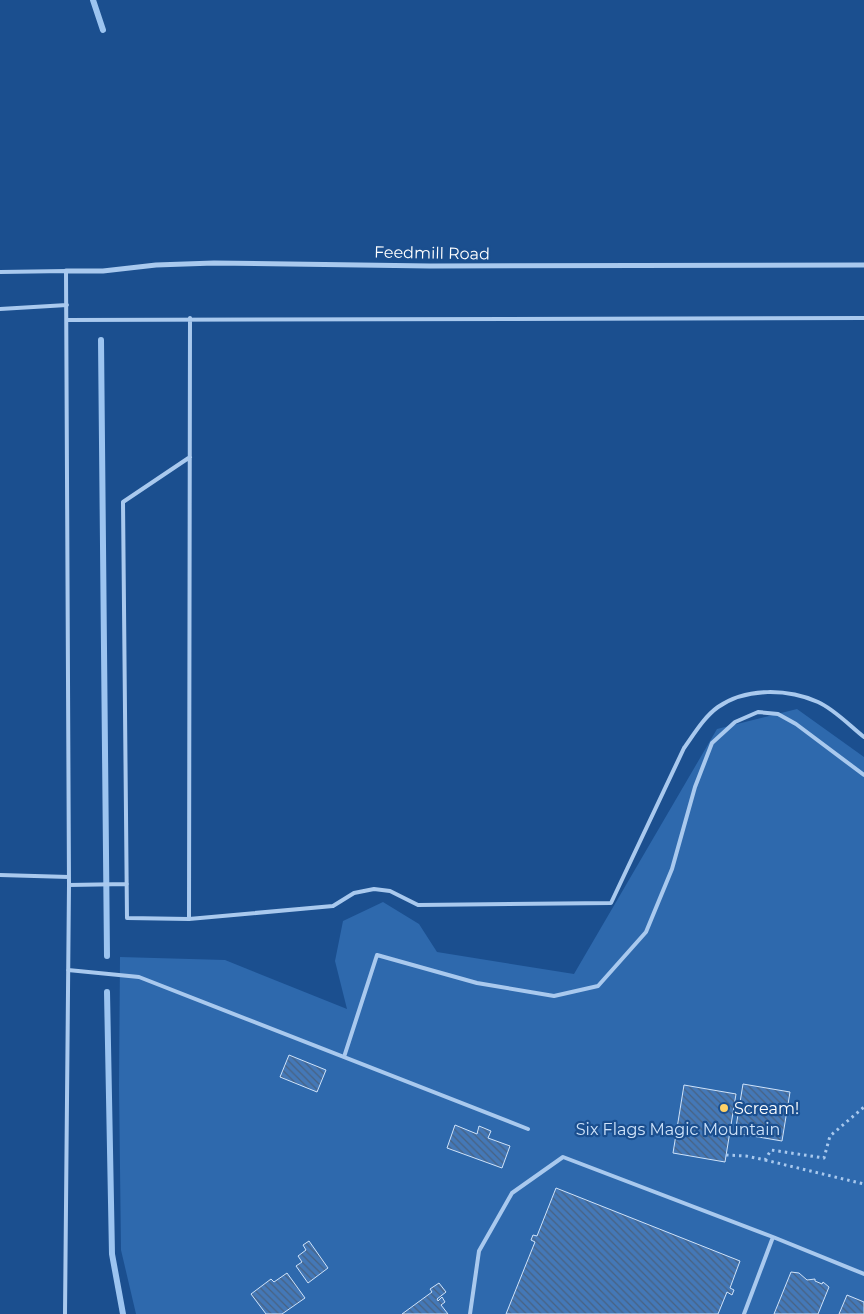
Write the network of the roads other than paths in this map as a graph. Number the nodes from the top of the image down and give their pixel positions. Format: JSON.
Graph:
{"nodes":[{"id":1,"x":864,"y":265,"type":"edge"},
{"id":2,"x":66,"y":271,"type":"junction"},
{"id":3,"x":0,"y":272,"type":"edge"},
{"id":4,"x":67,"y":305,"type":"junction"},
{"id":5,"x":0,"y":309,"type":"edge"},
{"id":6,"x":190,"y":318,"type":"junction"},
{"id":7,"x":864,"y":318,"type":"edge"},
{"id":8,"x":67,"y":320,"type":"junction"},
{"id":9,"x":190,"y":458,"type":"junction"},
{"id":10,"x":864,"y":737,"type":"edge"},
{"id":11,"x":864,"y":775,"type":"edge"},
{"id":12,"x":0,"y":874,"type":"edge"},
{"id":13,"x":68,"y":876,"type":"junction"},
{"id":14,"x":127,"y":884,"type":"junction"},
{"id":15,"x":69,"y":885,"type":"junction"},
{"id":16,"x":189,"y":919,"type":"junction"},
{"id":17,"x":68,"y":970,"type":"junction"},
{"id":18,"x":344,"y":1057,"type":"junction"},
{"id":19,"x":528,"y":1129,"type":"dead end"},
{"id":20,"x":773,"y":1237,"type":"junction"},
{"id":21,"x":864,"y":1274,"type":"edge"},
{"id":22,"x":64,"y":1314,"type":"edge"},
{"id":23,"x":470,"y":1314,"type":"edge"},
{"id":24,"x":744,"y":1314,"type":"edge"}],
"edges":[{"from":1,"to":2,"type":"street","name":"Feedmill Road"},
{"from":2,"to":3,"type":"lane","name":"Feedmill Road"},
{"from":2,"to":4,"type":"lane"},
{"from":4,"to":5,"type":"lane"},
{"from":4,"to":8,"type":"lane"},
{"from":6,"to":7,"type":"lane"},
{"from":6,"to":8,"type":"lane"},
{"from":6,"to":9,"type":"lane"},
{"from":8,"to":13,"type":"lane"},
{"from":9,"to":14,"type":"lane"},
{"from":9,"to":16,"type":"lane"},
{"from":10,"to":16,"type":"lane"},
{"from":11,"to":18,"type":"lane"},
{"from":12,"to":13,"type":"lane"},
{"from":13,"to":15,"type":"lane"},
{"from":14,"to":15,"type":"lane"},
{"from":14,"to":16,"type":"lane"},
{"from":15,"to":17,"type":"lane"},
{"from":17,"to":18,"type":"lane"},
{"from":17,"to":22,"type":"lane"},
{"from":18,"to":19,"type":"lane"},
{"from":20,"to":21,"type":"lane"},
{"from":20,"to":23,"type":"lane"},
{"from":20,"to":24,"type":"lane"}]}
